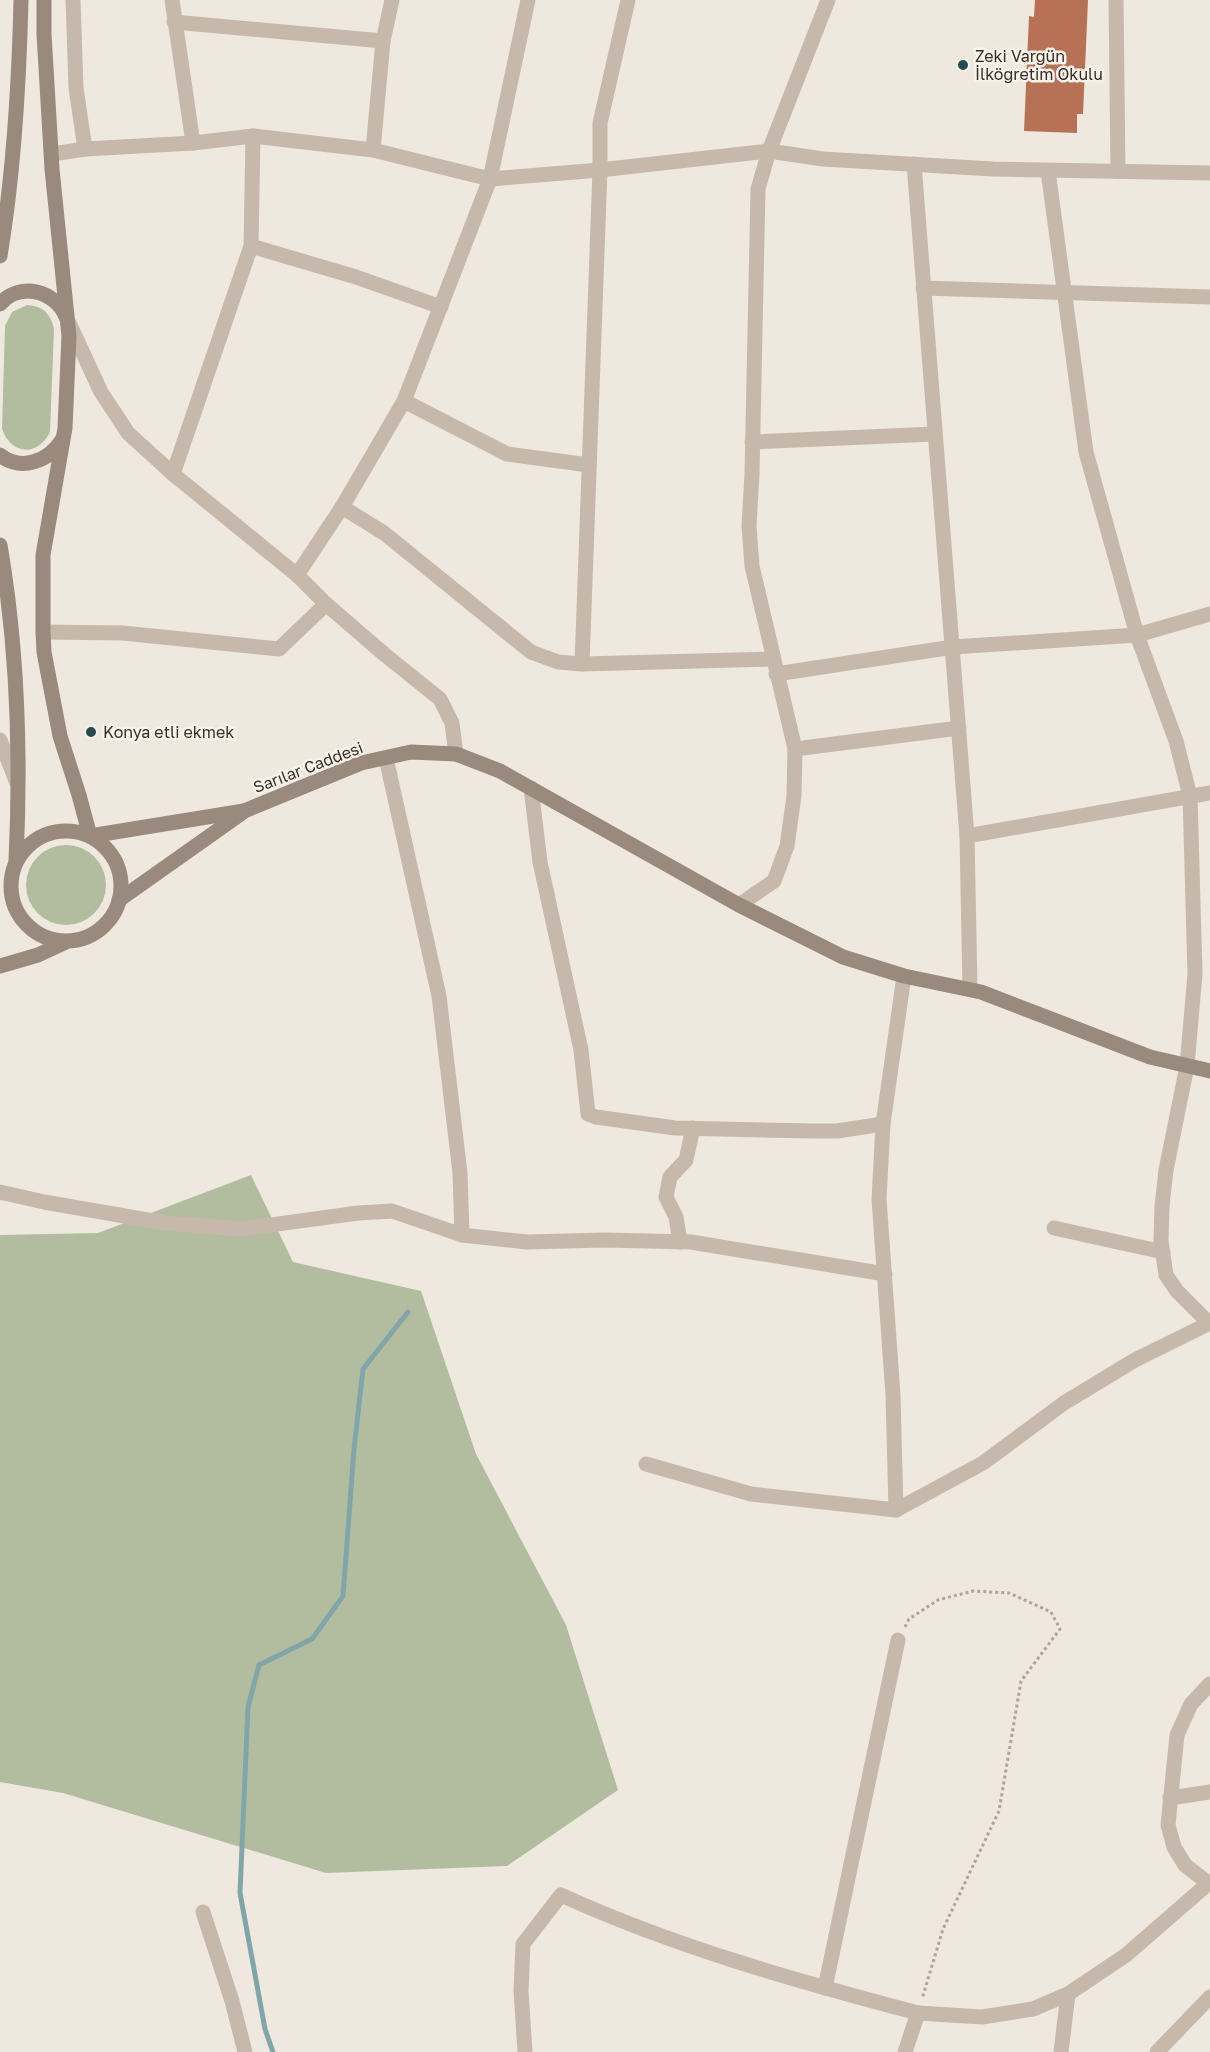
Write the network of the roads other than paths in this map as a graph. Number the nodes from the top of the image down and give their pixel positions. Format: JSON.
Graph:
{"nodes":[{"id":1,"x":21,"y":0,"type":"edge"},
{"id":2,"x":44,"y":0,"type":"edge"},
{"id":3,"x":73,"y":0,"type":"edge"},
{"id":4,"x":172,"y":0,"type":"edge"},
{"id":5,"x":392,"y":0,"type":"edge"},
{"id":6,"x":528,"y":0,"type":"edge"},
{"id":7,"x":628,"y":0,"type":"edge"},
{"id":8,"x":828,"y":0,"type":"edge"},
{"id":9,"x":1116,"y":0,"type":"edge"},
{"id":10,"x":174,"y":22,"type":"junction"},
{"id":11,"x":383,"y":40,"type":"junction"},
{"id":12,"x":253,"y":136,"type":"junction"},
{"id":13,"x":193,"y":143,"type":"junction"},
{"id":14,"x":85,"y":149,"type":"junction"},
{"id":15,"x":373,"y":150,"type":"junction"},
{"id":16,"x":769,"y":151,"type":"junction"},
{"id":17,"x":52,"y":154,"type":"junction"},
{"id":18,"x":914,"y":164,"type":"junction"},
{"id":19,"x":600,"y":170,"type":"junction"},
{"id":20,"x":1048,"y":171,"type":"junction"},
{"id":21,"x":1118,"y":171,"type":"junction"},
{"id":22,"x":1210,"y":173,"type":"edge"},
{"id":23,"x":490,"y":179,"type":"junction"},
{"id":24,"x":0,"y":207,"type":"edge"},
{"id":25,"x":5,"y":223,"type":"junction"},
{"id":26,"x":251,"y":246,"type":"junction"},
{"id":27,"x":0,"y":256,"type":"edge"},
{"id":28,"x":924,"y":288,"type":"junction"},
{"id":29,"x":1064,"y":292,"type":"junction"},
{"id":30,"x":16,"y":293,"type":"junction"},
{"id":31,"x":0,"y":295,"type":"edge"},
{"id":32,"x":1210,"y":297,"type":"edge"},
{"id":33,"x":0,"y":304,"type":"edge"},
{"id":34,"x":441,"y":308,"type":"junction"},
{"id":35,"x":69,"y":323,"type":"junction"},
{"id":36,"x":404,"y":401,"type":"junction"},
{"id":37,"x":65,"y":428,"type":"junction"},
{"id":38,"x":935,"y":434,"type":"junction"},
{"id":39,"x":752,"y":442,"type":"junction"},
{"id":40,"x":0,"y":455,"type":"edge"},
{"id":41,"x":589,"y":465,"type":"junction"},
{"id":42,"x":173,"y":474,"type":"junction"},
{"id":43,"x":342,"y":507,"type":"junction"},
{"id":44,"x":0,"y":545,"type":"edge"},
{"id":45,"x":297,"y":575,"type":"junction"},
{"id":46,"x":326,"y":604,"type":"junction"},
{"id":47,"x":10,"y":606,"type":"junction"},
{"id":48,"x":1210,"y":614,"type":"edge"},
{"id":49,"x":0,"y":619,"type":"edge"},
{"id":50,"x":43,"y":632,"type":"junction"},
{"id":51,"x":1137,"y":635,"type":"junction"},
{"id":52,"x":953,"y":647,"type":"junction"},
{"id":53,"x":582,"y":664,"type":"junction"},
{"id":54,"x":774,"y":666,"type":"junction"},
{"id":55,"x":959,"y":728,"type":"junction"},
{"id":56,"x":0,"y":740,"type":"edge"},
{"id":57,"x":795,"y":749,"type":"junction"},
{"id":58,"x":456,"y":754,"type":"junction"},
{"id":59,"x":386,"y":758,"type":"junction"},
{"id":60,"x":17,"y":783,"type":"junction"},
{"id":61,"x":531,"y":789,"type":"junction"},
{"id":62,"x":1210,"y":793,"type":"edge"},
{"id":63,"x":1191,"y":796,"type":"junction"},
{"id":64,"x":244,"y":812,"type":"junction"},
{"id":65,"x":90,"y":836,"type":"junction"},
{"id":66,"x":967,"y":836,"type":"junction"},
{"id":67,"x":16,"y":861,"type":"junction"},
{"id":68,"x":5,"y":888,"type":"edge"},
{"id":69,"x":119,"y":900,"type":"junction"},
{"id":70,"x":740,"y":905,"type":"junction"},
{"id":71,"x":66,"y":942,"type":"junction"},
{"id":72,"x":0,"y":966,"type":"edge"},
{"id":73,"x":904,"y":976,"type":"junction"},
{"id":74,"x":970,"y":989,"type":"junction"},
{"id":75,"x":1187,"y":1066,"type":"junction"},
{"id":76,"x":1210,"y":1071,"type":"edge"},
{"id":77,"x":883,"y":1124,"type":"junction"},
{"id":78,"x":693,"y":1128,"type":"junction"},
{"id":79,"x":0,"y":1192,"type":"edge"},
{"id":80,"x":1054,"y":1228,"type":"dead end"},
{"id":81,"x":462,"y":1235,"type":"junction"},
{"id":82,"x":680,"y":1242,"type":"junction"},
{"id":83,"x":1163,"y":1251,"type":"junction"},
{"id":84,"x":885,"y":1274,"type":"junction"},
{"id":85,"x":1210,"y":1323,"type":"edge"},
{"id":86,"x":646,"y":1464,"type":"dead end"},
{"id":87,"x":896,"y":1510,"type":"junction"},
{"id":88,"x":898,"y":1640,"type":"road end"},
{"id":89,"x":1210,"y":1684,"type":"edge"},
{"id":90,"x":1210,"y":1792,"type":"edge"},
{"id":91,"x":1170,"y":1798,"type":"junction"},
{"id":92,"x":1209,"y":1883,"type":"edge"},
{"id":93,"x":203,"y":1912,"type":"dead end"},
{"id":94,"x":825,"y":1988,"type":"junction"},
{"id":95,"x":1068,"y":1994,"type":"junction"},
{"id":96,"x":1210,"y":1997,"type":"edge"},
{"id":97,"x":918,"y":2013,"type":"junction"},
{"id":98,"x":245,"y":2052,"type":"edge"},
{"id":99,"x":525,"y":2052,"type":"edge"},
{"id":100,"x":905,"y":2052,"type":"edge"},
{"id":101,"x":1061,"y":2052,"type":"edge"},
{"id":102,"x":1157,"y":2052,"type":"edge"}],
"edges":[{"from":1,"to":25,"type":"street"},
{"from":2,"to":17,"type":"street"},
{"from":3,"to":14,"type":"street"},
{"from":4,"to":10,"type":"street"},
{"from":5,"to":11,"type":"street"},
{"from":6,"to":23,"type":"street"},
{"from":7,"to":19,"type":"street"},
{"from":8,"to":16,"type":"street"},
{"from":9,"to":21,"type":"street"},
{"from":10,"to":11,"type":"street"},
{"from":10,"to":13,"type":"street"},
{"from":11,"to":15,"type":"street"},
{"from":12,"to":13,"type":"street"},
{"from":12,"to":15,"type":"street"},
{"from":12,"to":26,"type":"street"},
{"from":13,"to":14,"type":"street"},
{"from":14,"to":17,"type":"street"},
{"from":15,"to":23,"type":"street"},
{"from":16,"to":18,"type":"street"},
{"from":16,"to":19,"type":"street"},
{"from":16,"to":39,"type":"street"},
{"from":17,"to":35,"type":"street"},
{"from":18,"to":20,"type":"street"},
{"from":18,"to":28,"type":"street"},
{"from":19,"to":23,"type":"street"},
{"from":19,"to":41,"type":"street"},
{"from":20,"to":21,"type":"street"},
{"from":20,"to":29,"type":"street"},
{"from":21,"to":22,"type":"street"},
{"from":23,"to":34,"type":"street"},
{"from":24,"to":25,"type":"street"},
{"from":25,"to":27,"type":"street"},
{"from":26,"to":34,"type":"street"},
{"from":26,"to":42,"type":"street"},
{"from":28,"to":29,"type":"street"},
{"from":28,"to":38,"type":"street"},
{"from":29,"to":32,"type":"street"},
{"from":29,"to":51,"type":"street"},
{"from":30,"to":31,"type":"street"},
{"from":30,"to":33,"type":"street"},
{"from":30,"to":35,"type":"street"},
{"from":34,"to":36,"type":"street"},
{"from":35,"to":37,"type":"street"},
{"from":35,"to":42,"type":"street"},
{"from":36,"to":41,"type":"street"},
{"from":36,"to":43,"type":"street"},
{"from":37,"to":40,"type":"street"},
{"from":37,"to":50,"type":"street"},
{"from":38,"to":39,"type":"street"},
{"from":38,"to":52,"type":"street"},
{"from":39,"to":54,"type":"street"},
{"from":41,"to":53,"type":"street"},
{"from":42,"to":45,"type":"street"},
{"from":43,"to":45,"type":"street"},
{"from":43,"to":53,"type":"street"},
{"from":44,"to":47,"type":"street"},
{"from":45,"to":46,"type":"street"},
{"from":46,"to":50,"type":"street"},
{"from":46,"to":58,"type":"street"},
{"from":47,"to":49,"type":"street"},
{"from":47,"to":60,"type":"street"},
{"from":48,"to":51,"type":"street"},
{"from":50,"to":65,"type":"street"},
{"from":51,"to":52,"type":"street"},
{"from":51,"to":63,"type":"street"},
{"from":52,"to":54,"type":"street"},
{"from":52,"to":55,"type":"street"},
{"from":53,"to":54,"type":"street"},
{"from":54,"to":57,"type":"street"},
{"from":55,"to":57,"type":"street"},
{"from":55,"to":66,"type":"street"},
{"from":56,"to":60,"type":"street"},
{"from":57,"to":70,"type":"street"},
{"from":58,"to":59,"type":"street","name":"Sarılar Caddesi"},
{"from":58,"to":61,"type":"street","name":"Sarılar Caddesi"},
{"from":59,"to":64,"type":"street","name":"Sarılar Caddesi"},
{"from":59,"to":81,"type":"street"},
{"from":60,"to":67,"type":"street"},
{"from":61,"to":70,"type":"street","name":"Sarılar Caddesi"},
{"from":61,"to":78,"type":"street"},
{"from":62,"to":63,"type":"street"},
{"from":63,"to":66,"type":"street"},
{"from":63,"to":75,"type":"street"},
{"from":64,"to":65,"type":"street","name":"Sarılar Caddesi"},
{"from":64,"to":69,"type":"street","name":"Sarılar Caddesi"},
{"from":65,"to":67,"type":"street","name":"Sarılar Caddesi"},
{"from":65,"to":69,"type":"street"},
{"from":66,"to":74,"type":"street"},
{"from":67,"to":68,"type":"street"},
{"from":68,"to":71,"type":"street"},
{"from":69,"to":71,"type":"street","name":"Sarılar Caddesi"},
{"from":70,"to":73,"type":"street","name":"Sarılar Caddesi"},
{"from":71,"to":72,"type":"street","name":"Sarılar Caddesi"},
{"from":73,"to":74,"type":"street","name":"Sarılar Caddesi"},
{"from":73,"to":77,"type":"street"},
{"from":74,"to":75,"type":"street","name":"Sarılar Caddesi"},
{"from":75,"to":76,"type":"street","name":"Sarılar Caddesi"},
{"from":75,"to":83,"type":"street"},
{"from":77,"to":78,"type":"street"},
{"from":77,"to":84,"type":"street"},
{"from":78,"to":82,"type":"street"},
{"from":79,"to":81,"type":"street"},
{"from":80,"to":83,"type":"street"},
{"from":81,"to":82,"type":"street"},
{"from":82,"to":84,"type":"street"},
{"from":83,"to":85,"type":"street"},
{"from":84,"to":87,"type":"street"},
{"from":85,"to":87,"type":"street"},
{"from":86,"to":87,"type":"street"},
{"from":88,"to":94,"type":"street"},
{"from":89,"to":91,"type":"street"},
{"from":90,"to":91,"type":"street"},
{"from":91,"to":92,"type":"street"},
{"from":92,"to":95,"type":"street"},
{"from":93,"to":98,"type":"street"},
{"from":94,"to":97,"type":"street"},
{"from":94,"to":99,"type":"street"},
{"from":95,"to":97,"type":"street"},
{"from":95,"to":101,"type":"street"},
{"from":96,"to":102,"type":"street"},
{"from":97,"to":100,"type":"street"}]}
